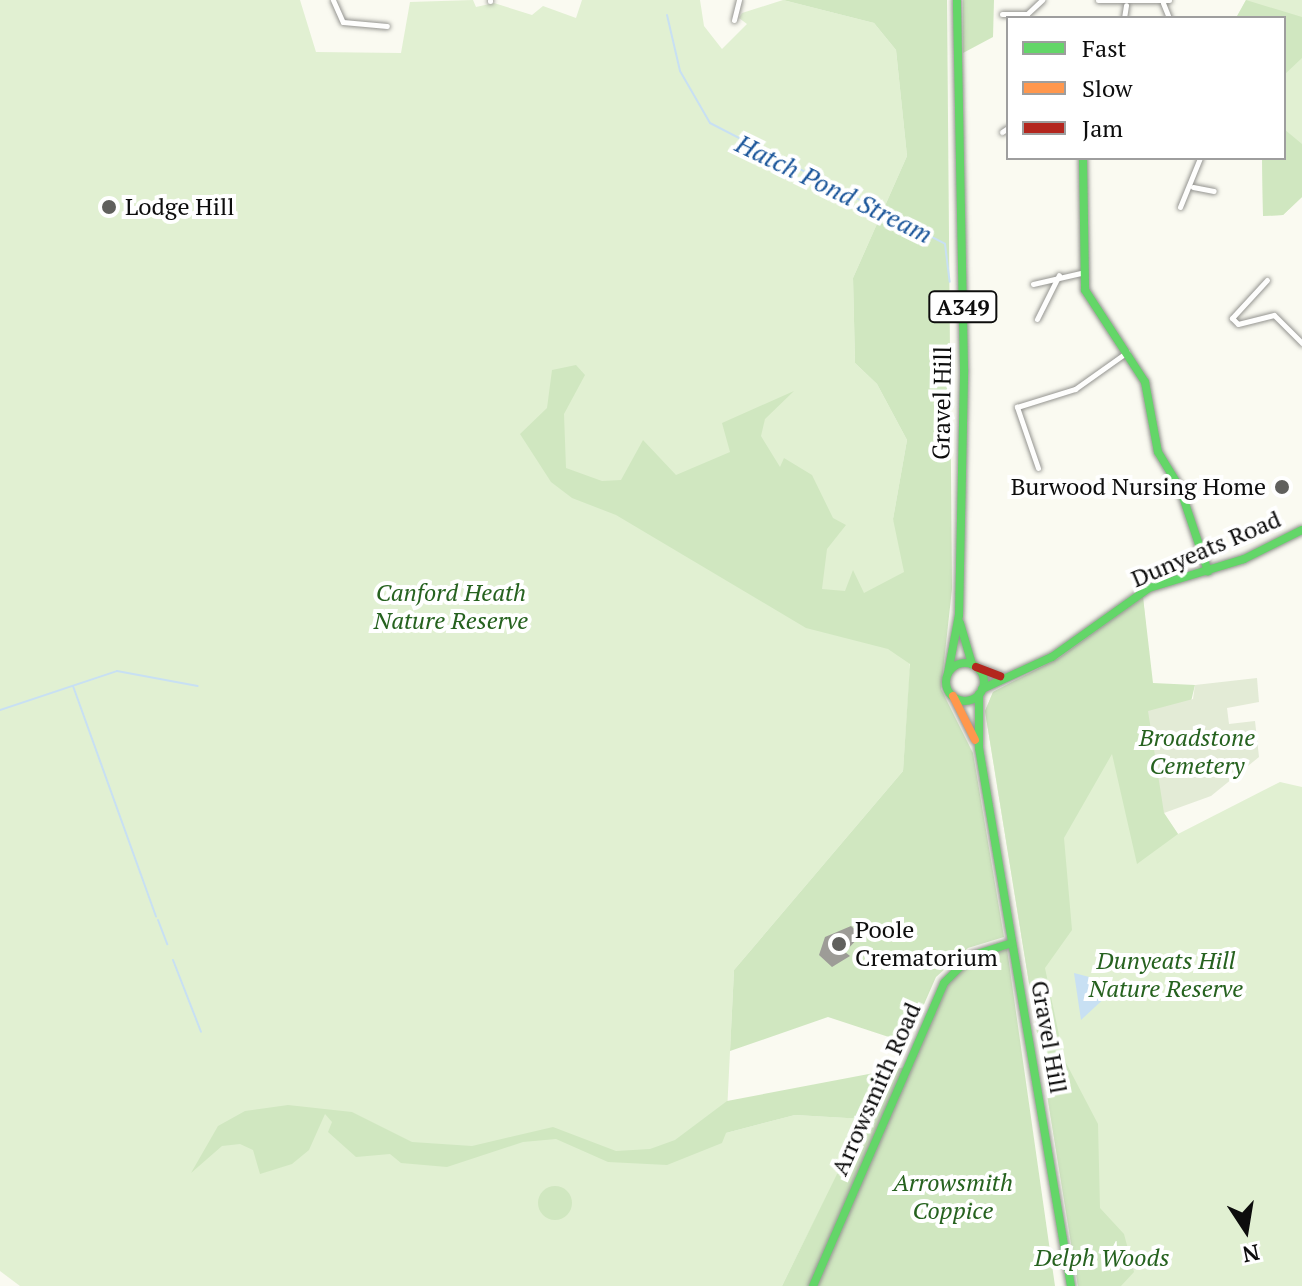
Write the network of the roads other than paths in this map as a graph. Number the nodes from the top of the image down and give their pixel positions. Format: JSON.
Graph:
{"nodes":[{"id":1,"x":333,"y":0,"type":"edge"},
{"id":2,"x":739,"y":0,"type":"edge"},
{"id":3,"x":957,"y":0,"type":"edge"},
{"id":4,"x":1042,"y":0,"type":"edge"},
{"id":5,"x":1098,"y":0,"type":"edge"},
{"id":6,"x":1166,"y":2,"type":"edge"},
{"id":7,"x":1126,"y":5,"type":"junction"},
{"id":8,"x":1002,"y":14,"type":"dead end"},
{"id":9,"x":1124,"y":16,"type":"edge"},
{"id":10,"x":377,"y":17,"type":"dead end"},
{"id":11,"x":734,"y":20,"type":"dead end"},
{"id":12,"x":376,"y":26,"type":"junction"},
{"id":13,"x":387,"y":26,"type":"dead end"},
{"id":14,"x":1083,"y":160,"type":"edge"},
{"id":15,"x":1200,"y":160,"type":"edge"},
{"id":16,"x":1193,"y":187,"type":"junction"},
{"id":17,"x":1214,"y":191,"type":"dead end"},
{"id":18,"x":1180,"y":207,"type":"dead end"},
{"id":19,"x":1081,"y":273,"type":"junction"},
{"id":20,"x":1059,"y":275,"type":"junction"},
{"id":21,"x":1267,"y":280,"type":"dead end"},
{"id":22,"x":1033,"y":284,"type":"dead end"},
{"id":23,"x":1037,"y":319,"type":"dead end"},
{"id":24,"x":1302,"y":343,"type":"edge"},
{"id":25,"x":1127,"y":352,"type":"junction"},
{"id":26,"x":1038,"y":468,"type":"dead end"},
{"id":27,"x":1302,"y":530,"type":"edge"},
{"id":28,"x":1208,"y":571,"type":"junction"},
{"id":29,"x":959,"y":615,"type":"junction"},
{"id":30,"x":974,"y":666,"type":"junction"},
{"id":31,"x":948,"y":673,"type":"junction"},
{"id":32,"x":1002,"y":676,"type":"junction"},
{"id":33,"x":981,"y":692,"type":"junction"},
{"id":34,"x":953,"y":696,"type":"junction"},
{"id":35,"x":979,"y":748,"type":"junction"},
{"id":36,"x":1012,"y":943,"type":"junction"},
{"id":37,"x":813,"y":1286,"type":"edge"},
{"id":38,"x":1071,"y":1286,"type":"edge"}],
"edges":[{"from":1,"to":12,"type":"street"},
{"from":2,"to":11,"type":"street"},
{"from":3,"to":29,"type":"main road","name":"Gravel Hill","number":"A349"},
{"from":4,"to":8,"type":"street"},
{"from":5,"to":7,"type":"street"},
{"from":6,"to":7,"type":"street"},
{"from":7,"to":9,"type":"street"},
{"from":10,"to":12,"type":"street"},
{"from":12,"to":13,"type":"street"},
{"from":14,"to":19,"type":"main road"},
{"from":15,"to":16,"type":"street"},
{"from":16,"to":17,"type":"street"},
{"from":16,"to":18,"type":"street"},
{"from":19,"to":20,"type":"street"},
{"from":19,"to":25,"type":"main road"},
{"from":20,"to":22,"type":"street"},
{"from":20,"to":23,"type":"street"},
{"from":21,"to":24,"type":"street"},
{"from":25,"to":26,"type":"street"},
{"from":25,"to":28,"type":"main road"},
{"from":27,"to":28,"type":"main road","name":"Dunyeats Road"},
{"from":28,"to":32,"type":"main road","name":"Dunyeats Road"},
{"from":29,"to":30,"type":"main road","name":"Gravel Hill","number":"A349"},
{"from":29,"to":31,"type":"main road","name":"Gravel Hill","number":"A349"},
{"from":30,"to":31,"type":"main road"},
{"from":30,"to":32,"type":"main road"},
{"from":30,"to":33,"type":"main road","name":"Gravel Hill"},
{"from":31,"to":34,"type":"main road","name":"Gravel Hill"},
{"from":32,"to":33,"type":"main road","name":"Dunyeats Road"},
{"from":33,"to":34,"type":"main road"},
{"from":33,"to":35,"type":"main road","name":"Gravel Hill"},
{"from":34,"to":35,"type":"main road","name":"Gravel Hill"},
{"from":35,"to":36,"type":"main road","name":"Gravel Hill"},
{"from":36,"to":37,"type":"main road","name":"Arrowsmith Road"},
{"from":36,"to":38,"type":"main road","name":"Gravel Hill"}]}
